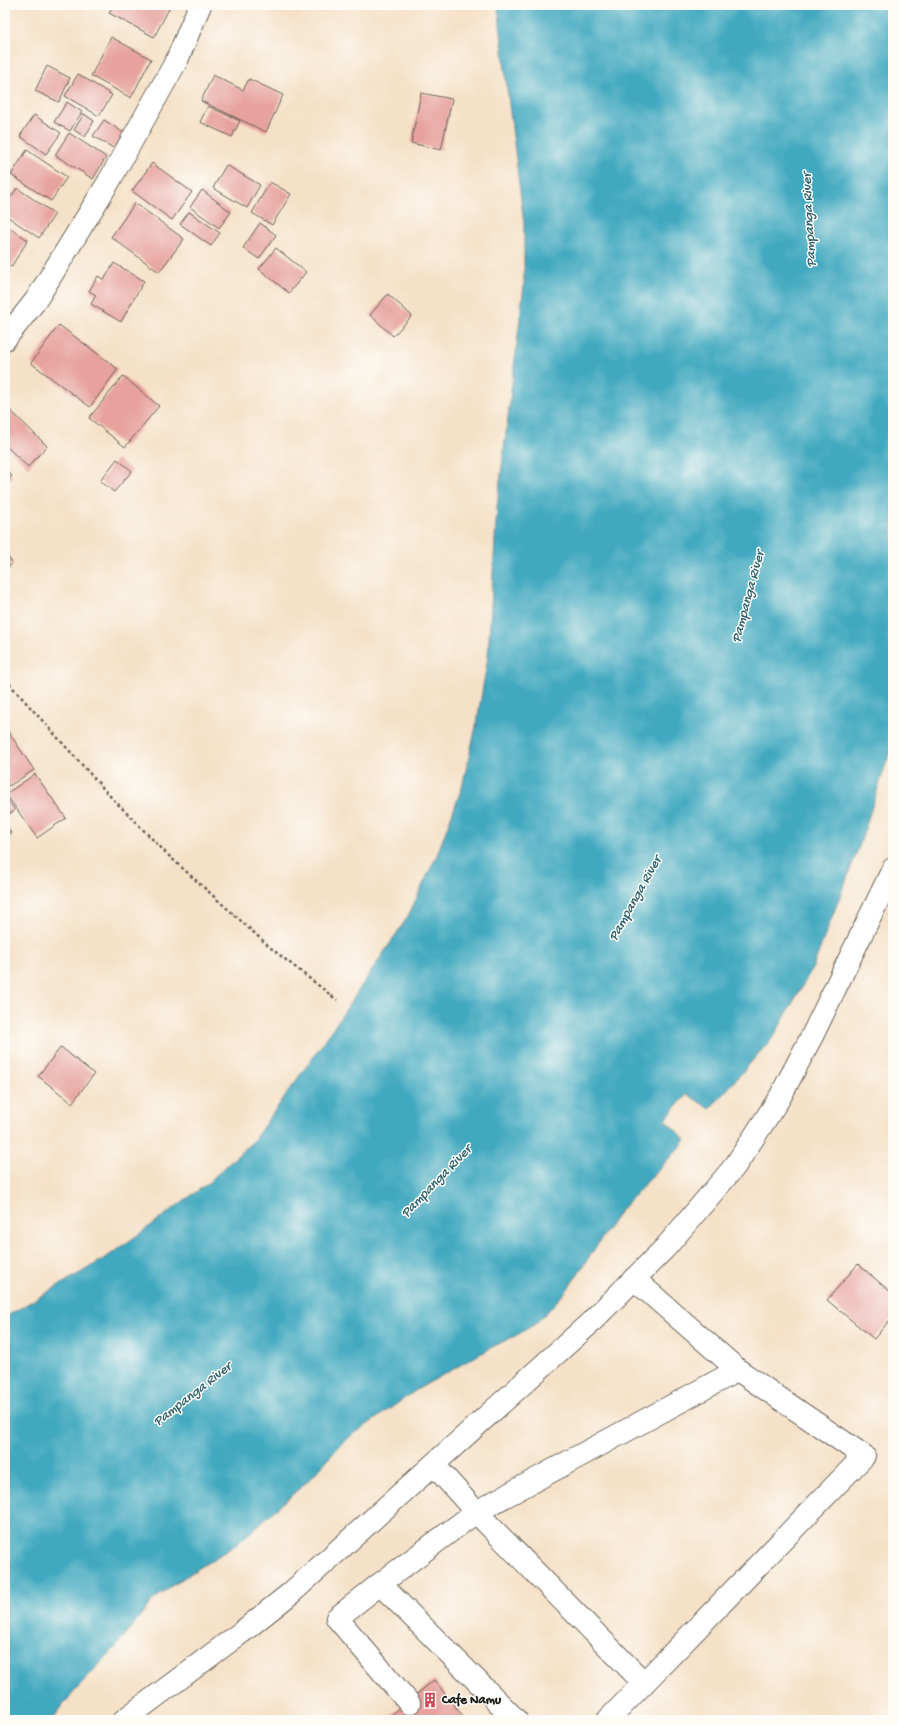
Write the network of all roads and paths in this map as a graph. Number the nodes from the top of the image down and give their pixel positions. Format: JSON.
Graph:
{"nodes":[{"id":1,"x":200,"y":5,"type":"edge"},
{"id":2,"x":5,"y":339,"type":"edge"},
{"id":3,"x":5,"y":679,"type":"edge"},
{"id":4,"x":893,"y":869,"type":"edge"},
{"id":5,"x":337,"y":1000,"type":"dead end"},
{"id":6,"x":634,"y":1279,"type":"junction"},
{"id":7,"x":738,"y":1370,"type":"junction"},
{"id":8,"x":434,"y":1465,"type":"junction"},
{"id":9,"x":476,"y":1512,"type":"junction"},
{"id":10,"x":380,"y":1584,"type":"junction"},
{"id":11,"x":644,"y":1683,"type":"junction"},
{"id":12,"x":409,"y":1703,"type":"dead end"},
{"id":13,"x":124,"y":1720,"type":"edge"},
{"id":14,"x":516,"y":1720,"type":"edge"},
{"id":15,"x":608,"y":1720,"type":"edge"}],
"edges":[{"from":1,"to":2,"type":"street"},
{"from":3,"to":5,"type":"path"},
{"from":4,"to":6,"type":"street"},
{"from":6,"to":7,"type":"street"},
{"from":6,"to":8,"type":"street"},
{"from":7,"to":9,"type":"street"},
{"from":7,"to":11,"type":"street"},
{"from":8,"to":9,"type":"street"},
{"from":8,"to":13,"type":"street"},
{"from":9,"to":10,"type":"street"},
{"from":9,"to":11,"type":"street"},
{"from":10,"to":12,"type":"street"},
{"from":10,"to":14,"type":"street"},
{"from":11,"to":15,"type":"street"}]}
